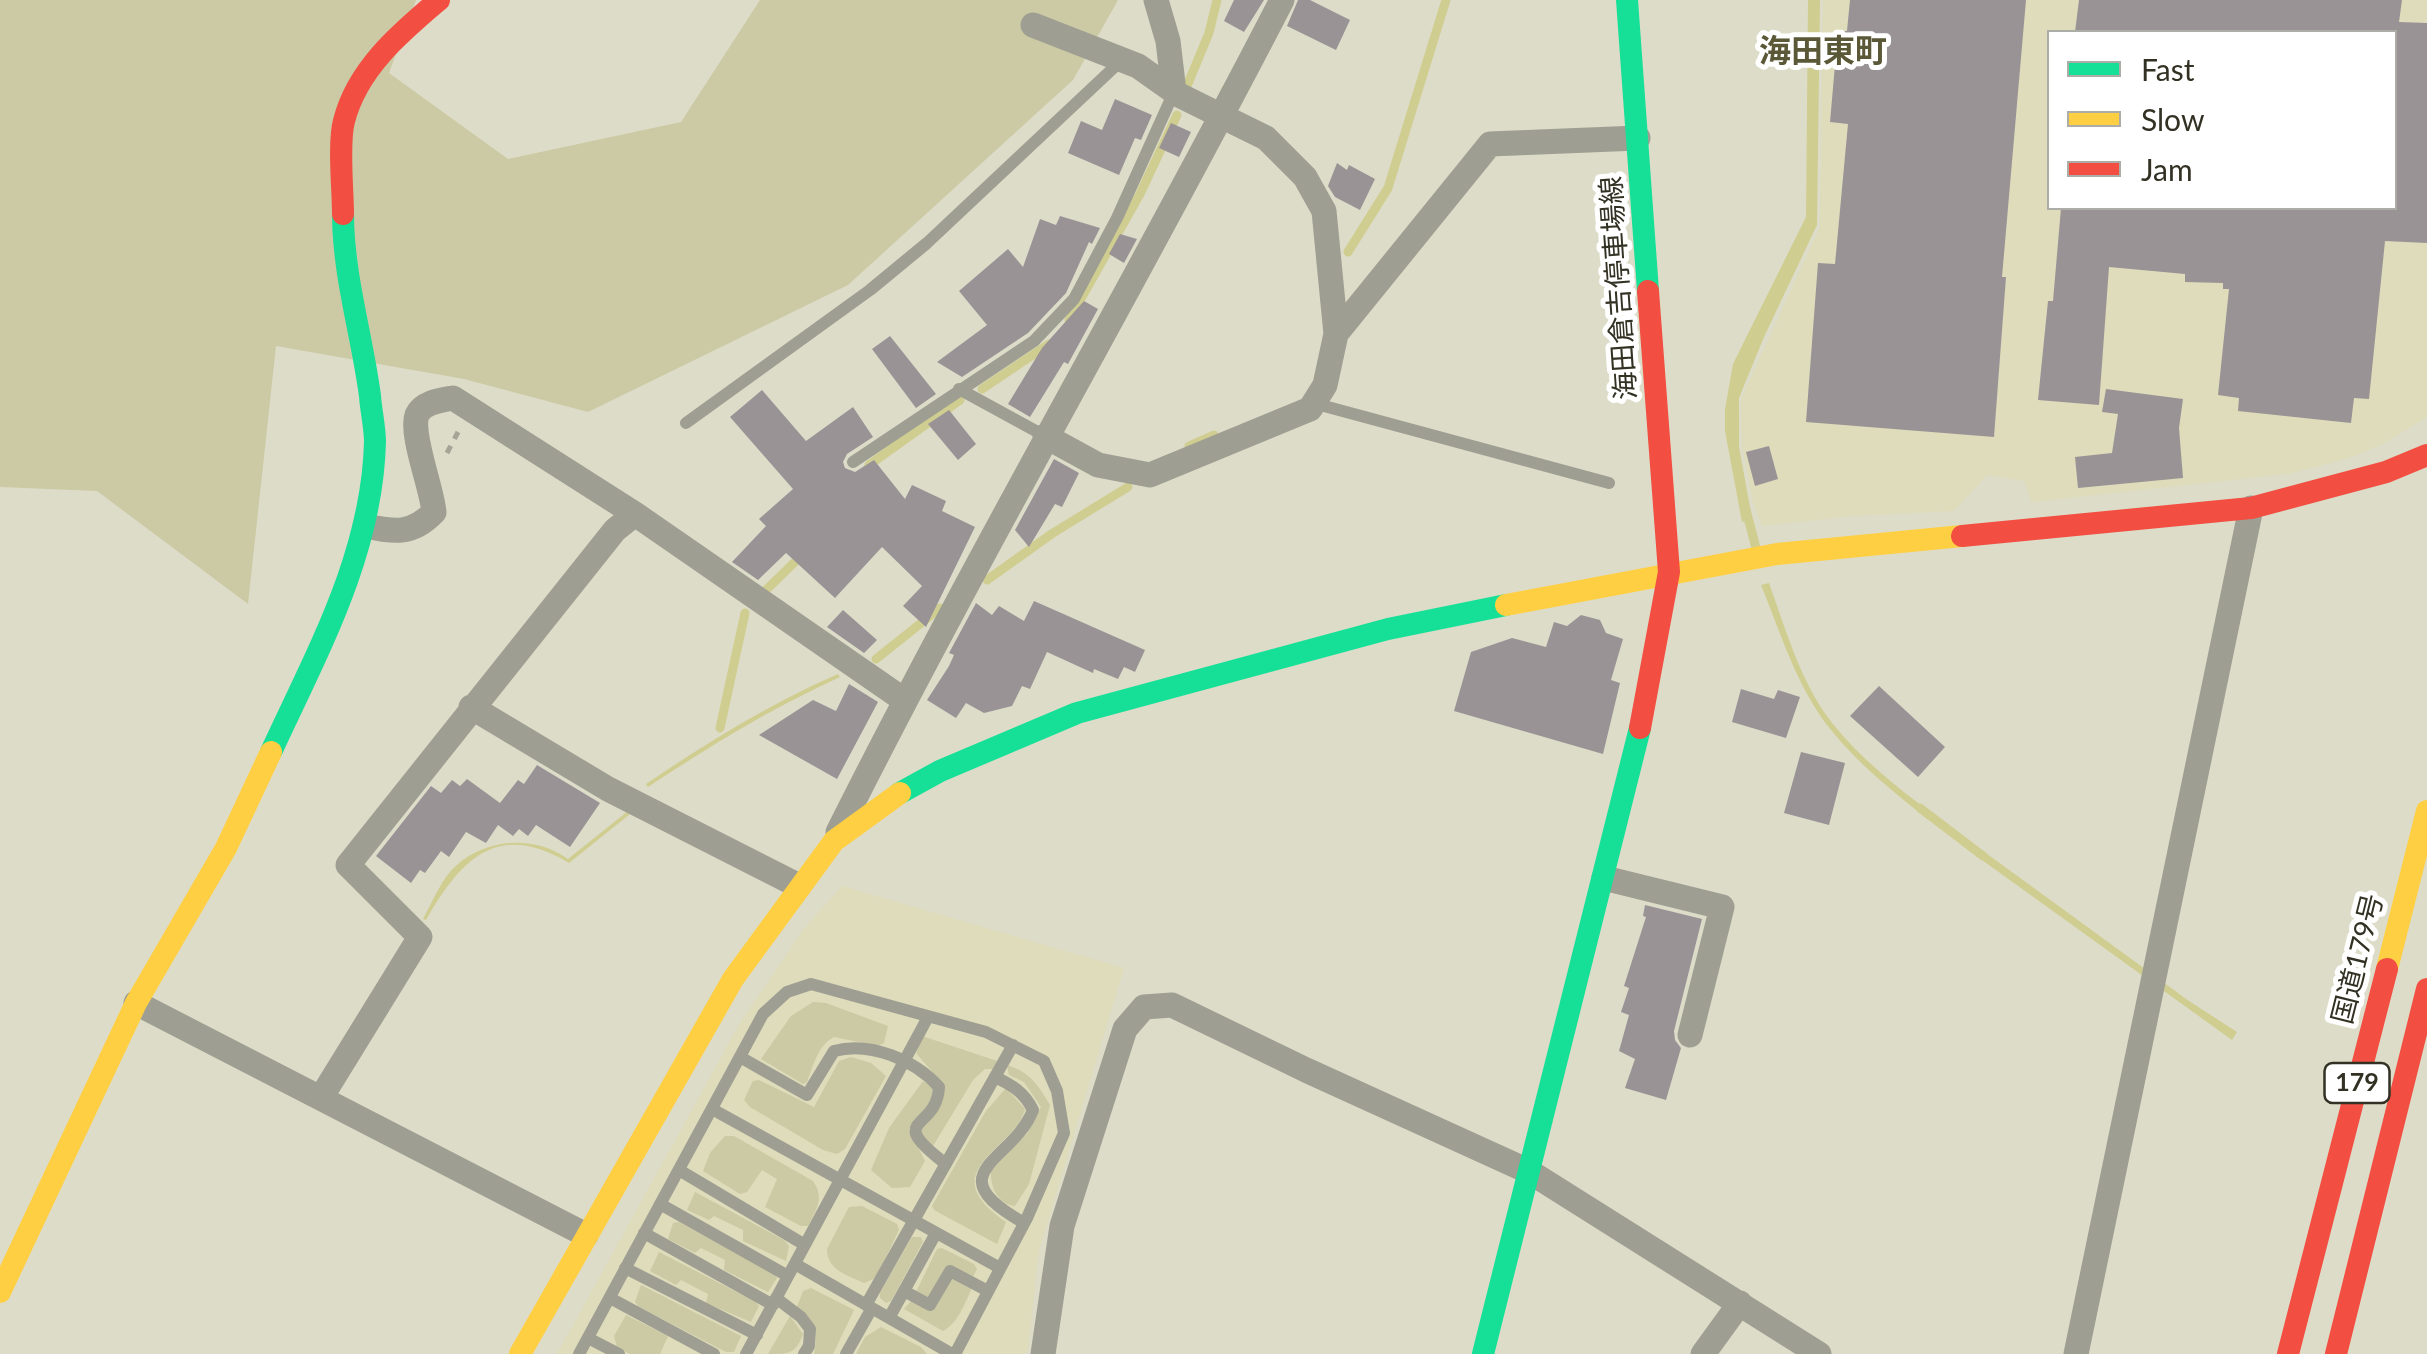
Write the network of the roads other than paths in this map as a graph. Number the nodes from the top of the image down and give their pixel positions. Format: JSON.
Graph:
{"nodes":[{"id":1,"x":439,"y":0,"type":"edge"},
{"id":2,"x":1156,"y":0,"type":"edge"},
{"id":3,"x":1282,"y":0,"type":"edge"},
{"id":4,"x":1626,"y":0,"type":"edge"},
{"id":5,"x":1034,"y":25,"type":"dead end"},
{"id":6,"x":1123,"y":60,"type":"junction"},
{"id":7,"x":1174,"y":92,"type":"junction"},
{"id":8,"x":1221,"y":118,"type":"junction"},
{"id":9,"x":1638,"y":138,"type":"junction"},
{"id":10,"x":1336,"y":334,"type":"junction"},
{"id":11,"x":959,"y":390,"type":"junction"},
{"id":12,"x":1313,"y":404,"type":"junction"},
{"id":13,"x":686,"y":423,"type":"dead end"},
{"id":14,"x":1045,"y":436,"type":"junction"},
{"id":15,"x":2427,"y":455,"type":"edge"},
{"id":16,"x":853,"y":462,"type":"dead end"},
{"id":17,"x":2386,"y":472,"type":"junction"},
{"id":18,"x":2427,"y":472,"type":"edge"},
{"id":19,"x":1609,"y":482,"type":"dead end"},
{"id":20,"x":2250,"y":508,"type":"junction"},
{"id":21,"x":635,"y":514,"type":"junction"},
{"id":22,"x":365,"y":526,"type":"junction"},
{"id":23,"x":1669,"y":572,"type":"junction"},
{"id":24,"x":904,"y":700,"type":"junction"},
{"id":25,"x":471,"y":707,"type":"junction"},
{"id":26,"x":2427,"y":812,"type":"edge"},
{"id":27,"x":834,"y":841,"type":"junction"},
{"id":28,"x":1604,"y":878,"type":"junction"},
{"id":29,"x":799,"y":886,"type":"junction"},
{"id":30,"x":2427,"y":990,"type":"edge"},
{"id":31,"x":136,"y":1003,"type":"junction"},
{"id":32,"x":928,"y":1017,"type":"junction"},
{"id":33,"x":1690,"y":1035,"type":"dead end"},
{"id":34,"x":1013,"y":1045,"type":"junction"},
{"id":35,"x":740,"y":1057,"type":"junction"},
{"id":36,"x":905,"y":1060,"type":"junction"},
{"id":37,"x":995,"y":1077,"type":"junction"},
{"id":38,"x":322,"y":1096,"type":"junction"},
{"id":39,"x":712,"y":1109,"type":"junction"},
{"id":40,"x":946,"y":1164,"type":"junction"},
{"id":41,"x":679,"y":1170,"type":"junction"},
{"id":42,"x":1530,"y":1172,"type":"junction"},
{"id":43,"x":840,"y":1180,"type":"junction"},
{"id":44,"x":660,"y":1204,"type":"junction"},
{"id":45,"x":914,"y":1221,"type":"junction"},
{"id":46,"x":1024,"y":1223,"type":"junction"},
{"id":47,"x":644,"y":1233,"type":"junction"},
{"id":48,"x":936,"y":1233,"type":"junction"},
{"id":49,"x":586,"y":1234,"type":"junction"},
{"id":50,"x":805,"y":1245,"type":"junction"},
{"id":51,"x":626,"y":1268,"type":"junction"},
{"id":52,"x":1000,"y":1268,"type":"junction"},
{"id":53,"x":792,"y":1270,"type":"junction"},
{"id":54,"x":988,"y":1290,"type":"junction"},
{"id":55,"x":0,"y":1292,"type":"edge"},
{"id":56,"x":904,"y":1292,"type":"junction"},
{"id":57,"x":610,"y":1298,"type":"junction"},
{"id":58,"x":774,"y":1302,"type":"junction"},
{"id":59,"x":1740,"y":1303,"type":"junction"},
{"id":60,"x":869,"y":1307,"type":"junction"},
{"id":61,"x":889,"y":1318,"type":"junction"},
{"id":62,"x":756,"y":1335,"type":"junction"},
{"id":63,"x":588,"y":1338,"type":"junction"},
{"id":64,"x":520,"y":1354,"type":"edge"},
{"id":65,"x":579,"y":1354,"type":"edge"},
{"id":66,"x":618,"y":1354,"type":"edge"},
{"id":67,"x":714,"y":1354,"type":"edge"},
{"id":68,"x":746,"y":1354,"type":"edge"},
{"id":69,"x":804,"y":1354,"type":"edge"},
{"id":70,"x":846,"y":1354,"type":"edge"},
{"id":71,"x":953,"y":1354,"type":"edge"},
{"id":72,"x":1043,"y":1354,"type":"edge"},
{"id":73,"x":1483,"y":1354,"type":"edge"},
{"id":74,"x":1703,"y":1354,"type":"edge"},
{"id":75,"x":1819,"y":1354,"type":"edge"},
{"id":76,"x":2076,"y":1354,"type":"edge"},
{"id":77,"x":2288,"y":1354,"type":"edge"},
{"id":78,"x":2336,"y":1354,"type":"edge"}],
"edges":[{"from":1,"to":22,"type":"main road"},
{"from":2,"to":7,"type":"street"},
{"from":3,"to":8,"type":"street"},
{"from":4,"to":9,"type":"main road","name":"海田倉吉停車場線"},
{"from":5,"to":6,"type":"street"},
{"from":6,"to":7,"type":"street"},
{"from":6,"to":13,"type":"lane"},
{"from":7,"to":8,"type":"street"},
{"from":7,"to":11,"type":"lane"},
{"from":8,"to":10,"type":"street"},
{"from":8,"to":14,"type":"street"},
{"from":9,"to":10,"type":"street"},
{"from":9,"to":23,"type":"main road","name":"海田倉吉停車場線"},
{"from":10,"to":12,"type":"street"},
{"from":11,"to":14,"type":"lane"},
{"from":11,"to":16,"type":"lane"},
{"from":12,"to":14,"type":"street"},
{"from":12,"to":19,"type":"lane"},
{"from":14,"to":24,"type":"street"},
{"from":15,"to":17,"type":"main road"},
{"from":17,"to":18,"type":"street"},
{"from":17,"to":20,"type":"main road"},
{"from":20,"to":23,"type":"main road"},
{"from":20,"to":76,"type":"street"},
{"from":21,"to":22,"type":"street"},
{"from":21,"to":24,"type":"street"},
{"from":21,"to":25,"type":"street"},
{"from":22,"to":31,"type":"main road"},
{"from":23,"to":27,"type":"main road"},
{"from":23,"to":28,"type":"main road","name":"海田倉吉停車場線"},
{"from":24,"to":27,"type":"street"},
{"from":25,"to":29,"type":"street"},
{"from":25,"to":38,"type":"street"},
{"from":26,"to":77,"type":"main road","name":"国道179号","number":"179"},
{"from":27,"to":29,"type":"main road"},
{"from":28,"to":33,"type":"street"},
{"from":28,"to":42,"type":"main road","name":"海田倉吉停車場線"},
{"from":29,"to":49,"type":"main road"},
{"from":30,"to":78,"type":"main road","number":"179"},
{"from":31,"to":38,"type":"street"},
{"from":31,"to":55,"type":"main road"},
{"from":32,"to":34,"type":"lane"},
{"from":32,"to":35,"type":"lane"},
{"from":32,"to":36,"type":"lane"},
{"from":34,"to":37,"type":"lane"},
{"from":34,"to":46,"type":"lane"},
{"from":35,"to":36,"type":"lane"},
{"from":35,"to":39,"type":"lane"},
{"from":36,"to":40,"type":"lane"},
{"from":36,"to":43,"type":"lane"},
{"from":37,"to":40,"type":"lane"},
{"from":37,"to":46,"type":"lane"},
{"from":38,"to":49,"type":"street"},
{"from":39,"to":41,"type":"lane"},
{"from":39,"to":43,"type":"lane"},
{"from":40,"to":45,"type":"lane"},
{"from":41,"to":44,"type":"lane"},
{"from":41,"to":50,"type":"lane"},
{"from":42,"to":59,"type":"street"},
{"from":42,"to":72,"type":"street"},
{"from":42,"to":73,"type":"main road","name":"海田倉吉停車場線"},
{"from":43,"to":45,"type":"lane"},
{"from":43,"to":50,"type":"lane"},
{"from":44,"to":47,"type":"lane"},
{"from":44,"to":53,"type":"lane"},
{"from":45,"to":48,"type":"lane"},
{"from":45,"to":60,"type":"lane"},
{"from":46,"to":52,"type":"lane"},
{"from":47,"to":51,"type":"lane"},
{"from":47,"to":58,"type":"lane"},
{"from":48,"to":52,"type":"lane"},
{"from":48,"to":56,"type":"lane"},
{"from":49,"to":64,"type":"main road"},
{"from":50,"to":53,"type":"lane"},
{"from":51,"to":57,"type":"lane"},
{"from":51,"to":62,"type":"lane"},
{"from":52,"to":54,"type":"lane"},
{"from":53,"to":58,"type":"lane"},
{"from":53,"to":60,"type":"lane"},
{"from":54,"to":56,"type":"lane"},
{"from":54,"to":71,"type":"lane"},
{"from":56,"to":61,"type":"lane"},
{"from":57,"to":63,"type":"lane"},
{"from":57,"to":67,"type":"lane"},
{"from":58,"to":62,"type":"lane"},
{"from":58,"to":69,"type":"lane"},
{"from":59,"to":74,"type":"street"},
{"from":59,"to":75,"type":"street"},
{"from":60,"to":61,"type":"lane"},
{"from":60,"to":70,"type":"lane"},
{"from":61,"to":71,"type":"lane"},
{"from":62,"to":68,"type":"lane"},
{"from":63,"to":65,"type":"lane"},
{"from":63,"to":66,"type":"lane"}]}
